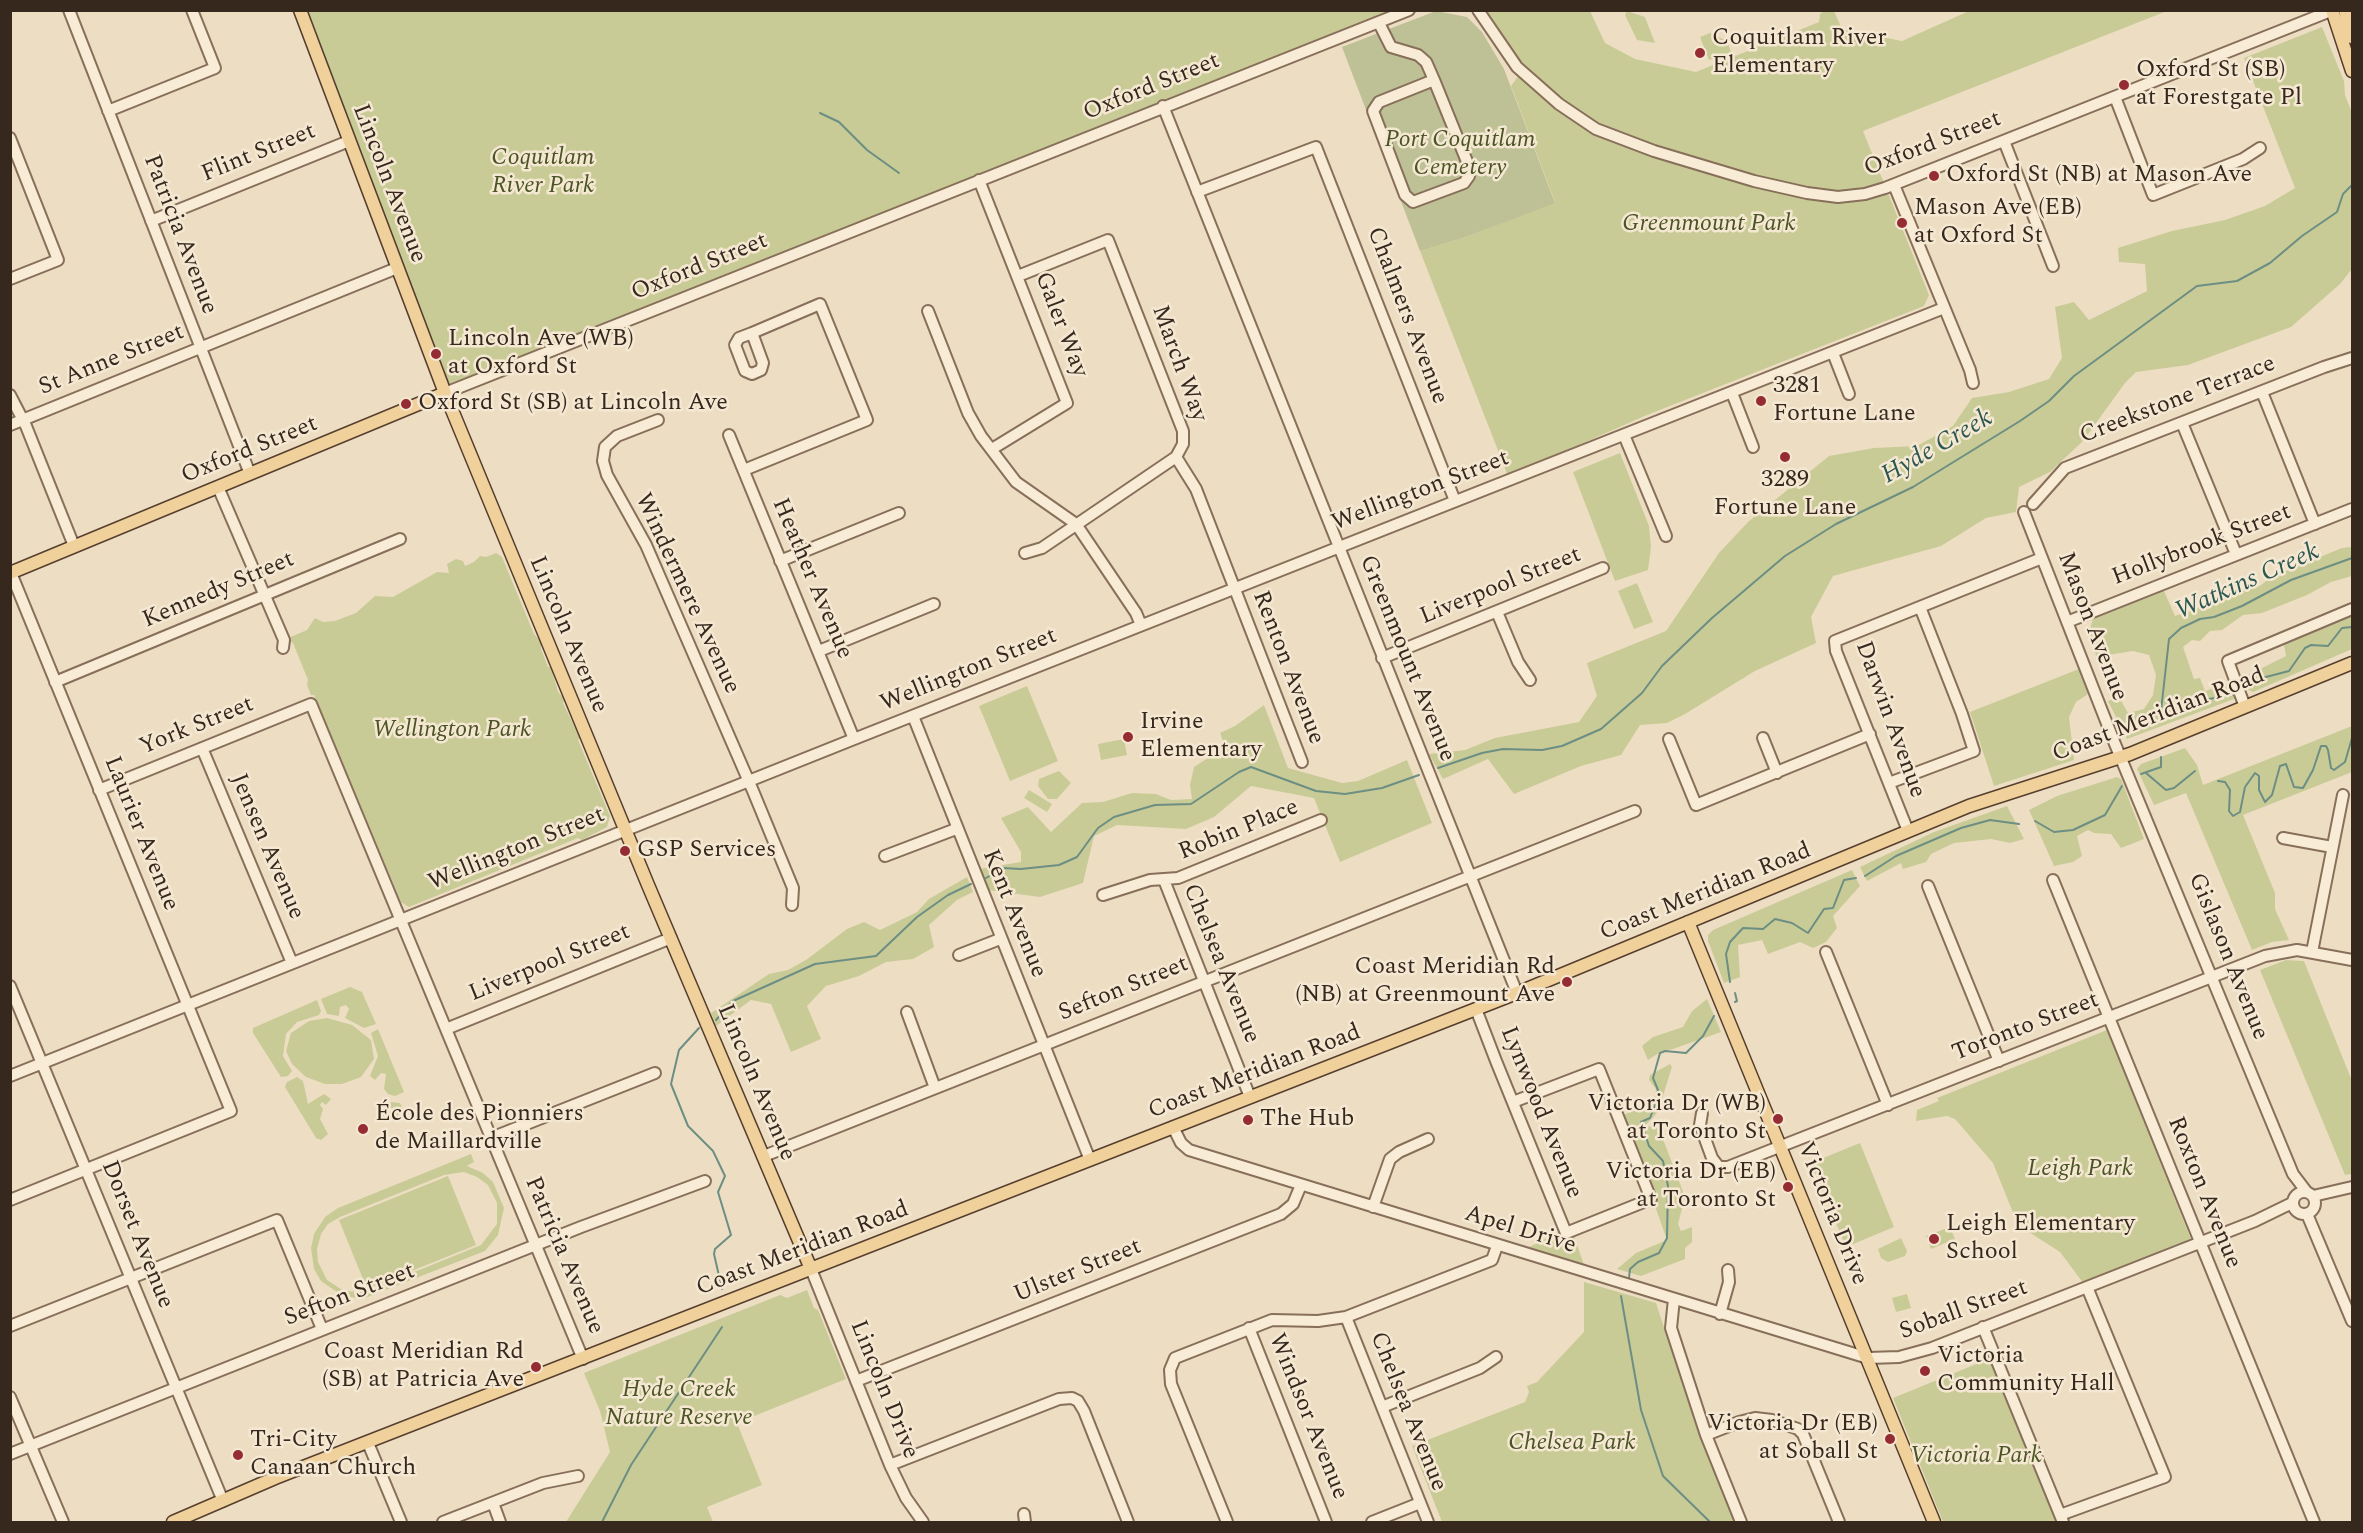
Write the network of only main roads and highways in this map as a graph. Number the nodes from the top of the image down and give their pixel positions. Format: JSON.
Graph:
{"nodes":[{"id":1,"x":300,"y":10,"type":"edge"},
{"id":2,"x":2345,"y":10,"type":"edge"},
{"id":3,"x":2332,"y":11,"type":"edge"},
{"id":4,"x":2352,"y":36,"type":"edge"},
{"id":5,"x":2352,"y":71,"type":"edge"},
{"id":6,"x":445,"y":393,"type":"junction"},
{"id":7,"x":10,"y":573,"type":"edge"},
{"id":8,"x":2352,"y":663,"type":"edge"},
{"id":9,"x":1688,"y":922,"type":"junction"},
{"id":10,"x":812,"y":1269,"type":"junction"},
{"id":11,"x":173,"y":1522,"type":"edge"},
{"id":12,"x":1934,"y":1522,"type":"edge"}],
"edges":[{"from":1,"to":6,"type":"main road","name":"Lincoln Avenue"},
{"from":2,"to":4,"type":"main road"},
{"from":3,"to":5,"type":"main road"},
{"from":6,"to":7,"type":"main road","name":"Oxford Street"},
{"from":6,"to":10,"type":"main road","name":"Lincoln Avenue"},
{"from":8,"to":9,"type":"main road","name":"Coast Meridian Road"},
{"from":9,"to":10,"type":"main road","name":"Coast Meridian Road"},
{"from":9,"to":12,"type":"main road","name":"Victoria Drive"},
{"from":10,"to":11,"type":"main road","name":"Coast Meridian Road"}]}
